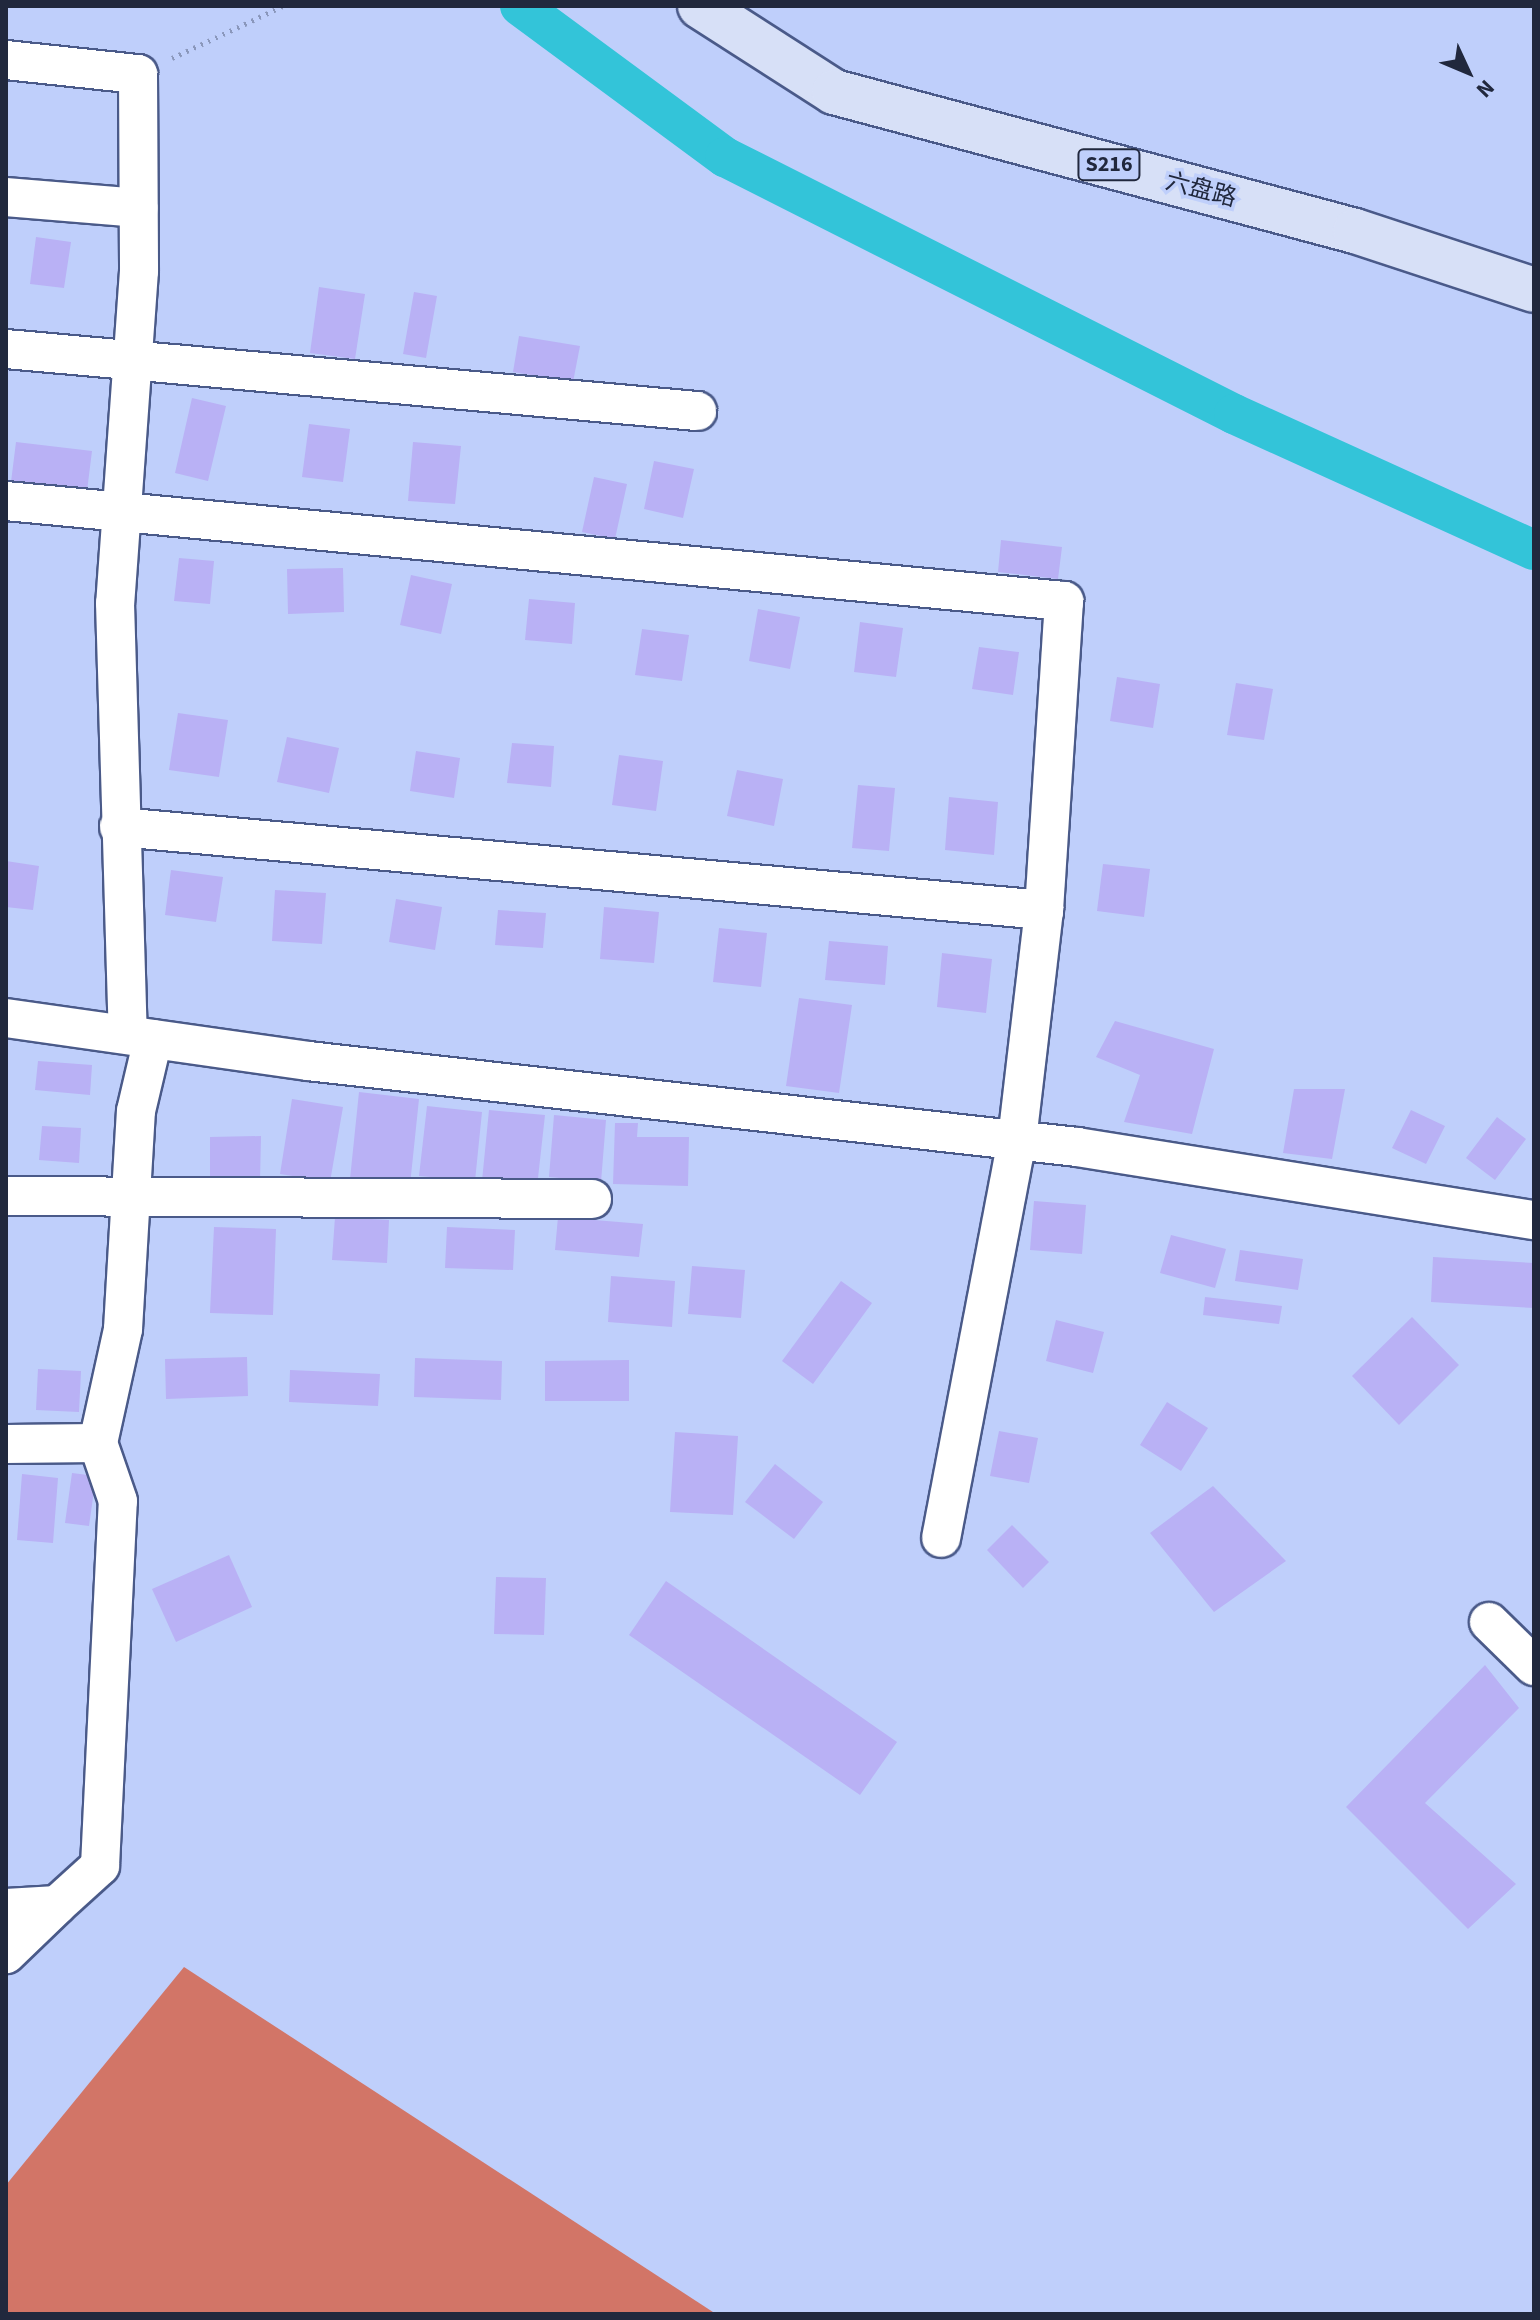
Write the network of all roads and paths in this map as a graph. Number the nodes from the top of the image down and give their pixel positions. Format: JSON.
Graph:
{"nodes":[{"id":1,"x":283,"y":6,"type":"edge"},
{"id":2,"x":700,"y":6,"type":"edge"},
{"id":3,"x":6,"y":60,"type":"edge"},
{"id":4,"x":138,"y":74,"type":"junction"},
{"id":5,"x":6,"y":197,"type":"edge"},
{"id":6,"x":139,"y":208,"type":"junction"},
{"id":7,"x":1534,"y":290,"type":"edge"},
{"id":8,"x":6,"y":349,"type":"edge"},
{"id":9,"x":133,"y":359,"type":"junction"},
{"id":10,"x":697,"y":411,"type":"dead end"},
{"id":11,"x":6,"y":501,"type":"edge"},
{"id":12,"x":121,"y":511,"type":"junction"},
{"id":13,"x":119,"y":827,"type":"junction"},
{"id":14,"x":1044,"y":910,"type":"junction"},
{"id":15,"x":6,"y":1018,"type":"edge"},
{"id":16,"x":140,"y":1037,"type":"junction"},
{"id":17,"x":1017,"y":1140,"type":"junction"},
{"id":18,"x":6,"y":1196,"type":"edge"},
{"id":19,"x":592,"y":1199,"type":"dead end"},
{"id":20,"x":131,"y":1202,"type":"junction"},
{"id":21,"x":1534,"y":1220,"type":"edge"},
{"id":22,"x":98,"y":1443,"type":"junction"},
{"id":23,"x":6,"y":1444,"type":"edge"},
{"id":24,"x":941,"y":1538,"type":"dead end"},
{"id":25,"x":1489,"y":1622,"type":"dead end"},
{"id":26,"x":1534,"y":1666,"type":"edge"},
{"id":27,"x":57,"y":1905,"type":"junction"},
{"id":28,"x":6,"y":1908,"type":"edge"},
{"id":29,"x":6,"y":1954,"type":"edge"}],
"edges":[{"from":1,"to":4,"type":"path"},
{"from":2,"to":7,"type":"main road","name":"六盘路","number":"S216"},
{"from":3,"to":4,"type":"street"},
{"from":4,"to":6,"type":"street"},
{"from":5,"to":6,"type":"street"},
{"from":6,"to":9,"type":"street"},
{"from":8,"to":9,"type":"street"},
{"from":9,"to":10,"type":"street"},
{"from":9,"to":12,"type":"street"},
{"from":11,"to":12,"type":"street"},
{"from":12,"to":13,"type":"street"},
{"from":12,"to":14,"type":"street"},
{"from":13,"to":14,"type":"street"},
{"from":13,"to":16,"type":"street"},
{"from":14,"to":17,"type":"street"},
{"from":15,"to":16,"type":"street"},
{"from":16,"to":17,"type":"street"},
{"from":16,"to":20,"type":"street"},
{"from":17,"to":21,"type":"street"},
{"from":17,"to":24,"type":"street"},
{"from":18,"to":20,"type":"street"},
{"from":19,"to":20,"type":"street"},
{"from":20,"to":22,"type":"street"},
{"from":22,"to":23,"type":"street"},
{"from":22,"to":27,"type":"street"},
{"from":25,"to":26,"type":"street"},
{"from":27,"to":28,"type":"street"},
{"from":27,"to":29,"type":"street"}]}
